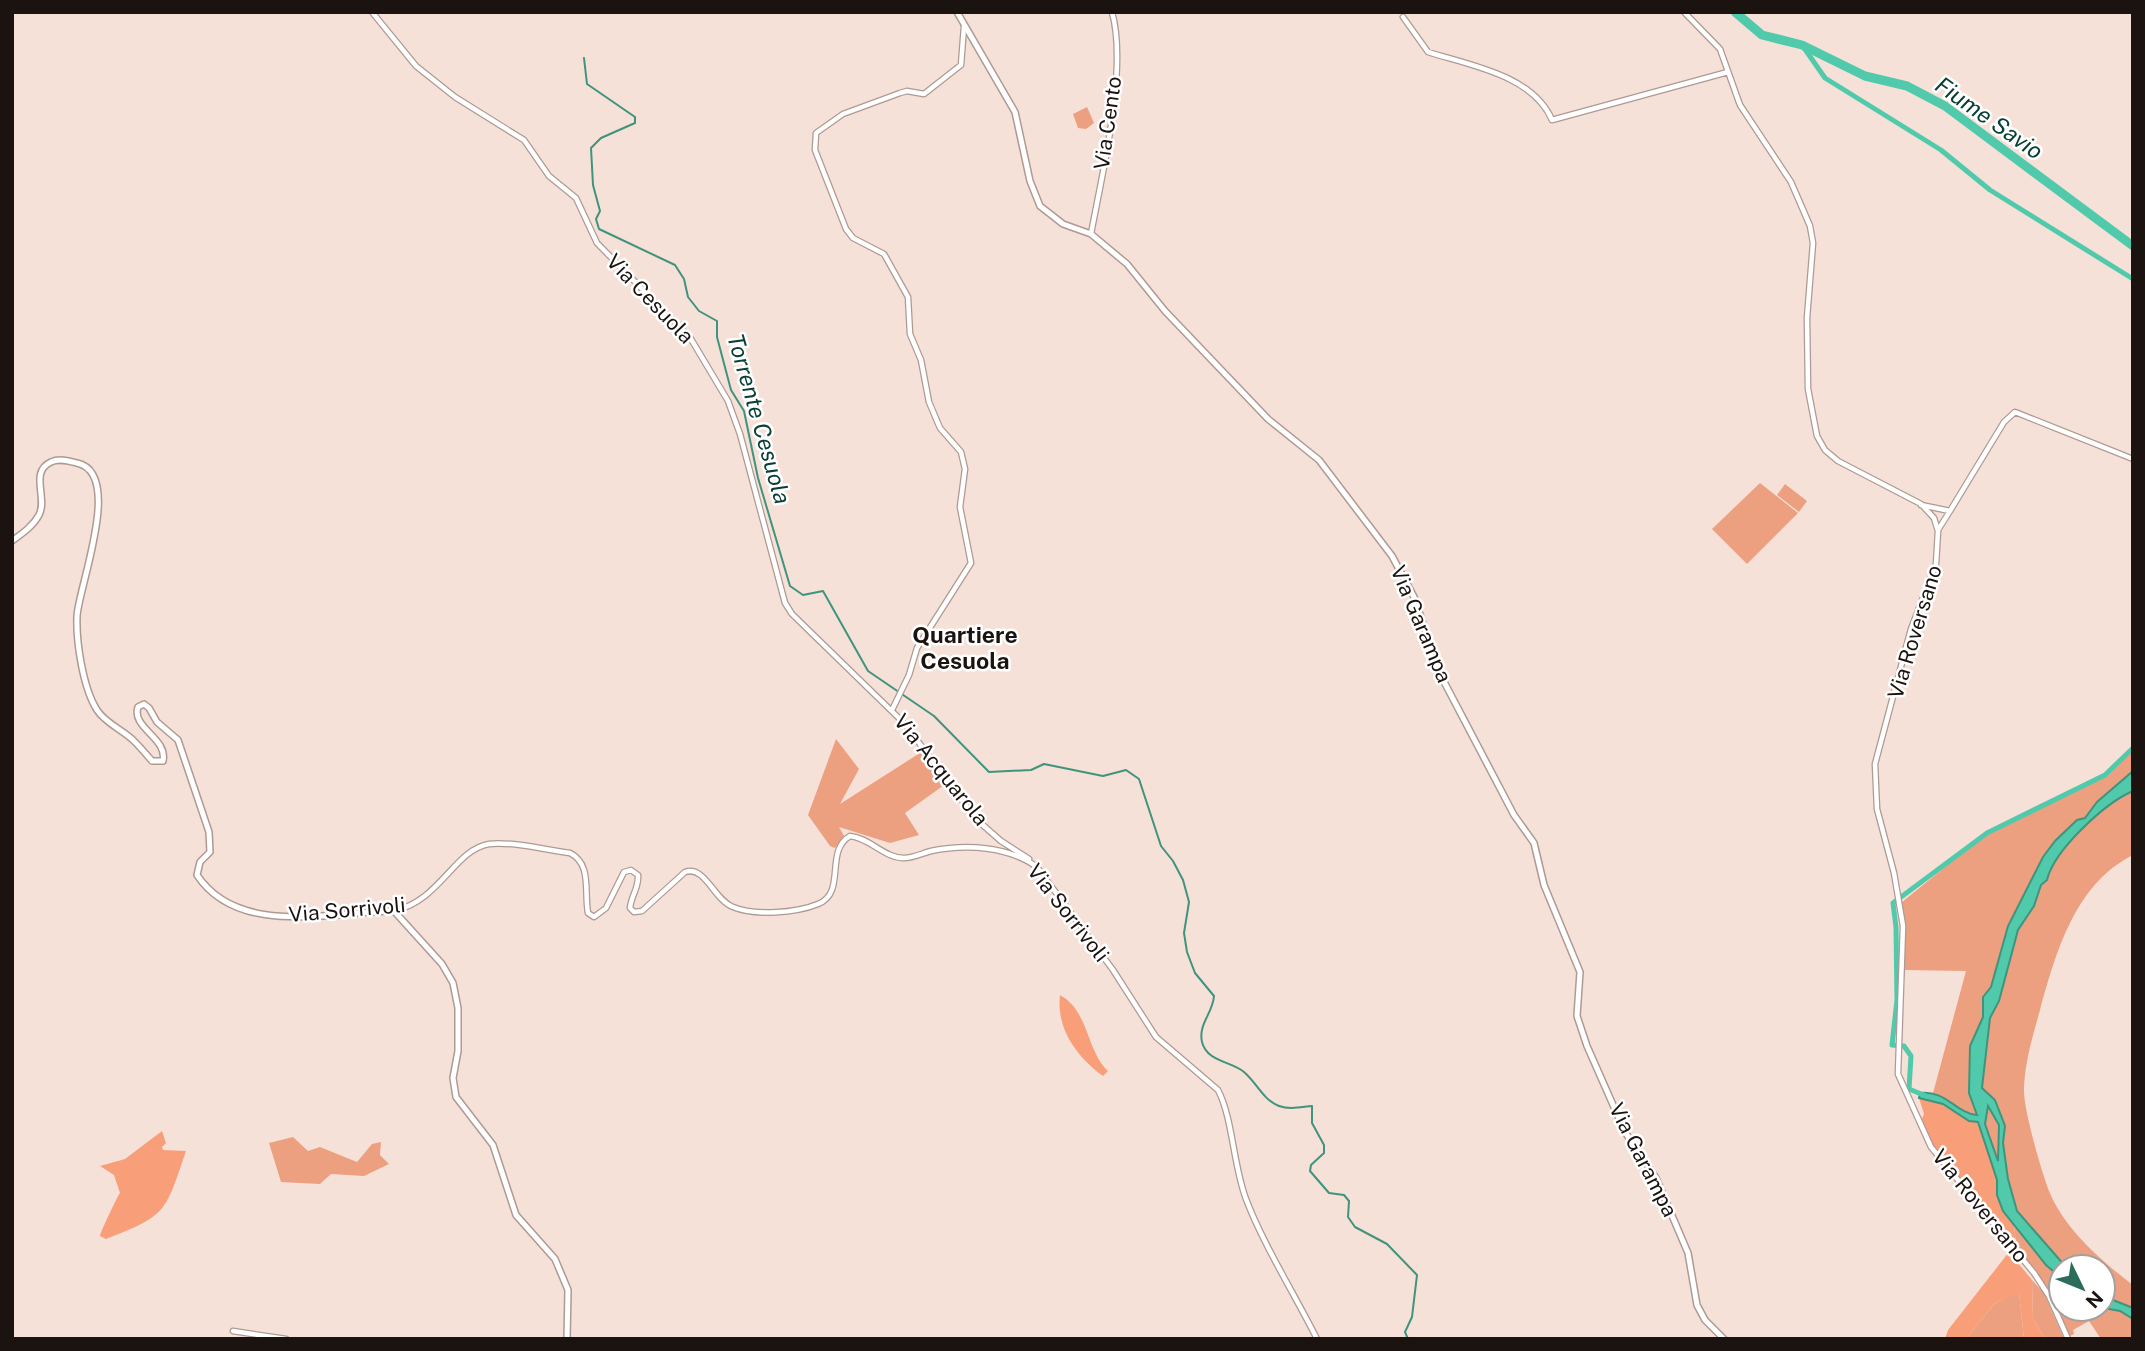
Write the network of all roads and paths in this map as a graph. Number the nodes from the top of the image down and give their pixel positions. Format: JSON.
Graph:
{"nodes":[{"id":1,"x":372,"y":12,"type":"edge"},
{"id":2,"x":957,"y":12,"type":"edge"},
{"id":3,"x":1112,"y":12,"type":"edge"},
{"id":4,"x":1684,"y":12,"type":"edge"},
{"id":5,"x":1403,"y":17,"type":"dead end"},
{"id":6,"x":965,"y":21,"type":"junction"},
{"id":7,"x":1728,"y":72,"type":"junction"},
{"id":8,"x":1091,"y":234,"type":"junction"},
{"id":9,"x":2133,"y":459,"type":"edge"},
{"id":10,"x":1920,"y":504,"type":"junction"},
{"id":11,"x":1950,"y":511,"type":"junction"},
{"id":12,"x":1938,"y":531,"type":"junction"},
{"id":13,"x":12,"y":541,"type":"edge"},
{"id":14,"x":892,"y":710,"type":"junction"},
{"id":15,"x":1037,"y":867,"type":"junction"},
{"id":16,"x":394,"y":911,"type":"junction"},
{"id":17,"x":233,"y":1331,"type":"dead end"},
{"id":18,"x":286,"y":1339,"type":"edge"},
{"id":19,"x":567,"y":1339,"type":"edge"},
{"id":20,"x":1317,"y":1339,"type":"edge"},
{"id":21,"x":1724,"y":1339,"type":"edge"},
{"id":22,"x":2068,"y":1339,"type":"edge"}],
"edges":[{"from":1,"to":14,"type":"street","name":"Via Cesuola"},
{"from":2,"to":6,"type":"street","name":"Via Garampa"},
{"from":3,"to":8,"type":"street","name":"Via Cento"},
{"from":4,"to":7,"type":"street"},
{"from":5,"to":7,"type":"street"},
{"from":6,"to":8,"type":"street","name":"Via Garampa"},
{"from":6,"to":14,"type":"street","name":"Via Acquarola"},
{"from":7,"to":10,"type":"street"},
{"from":8,"to":21,"type":"street","name":"Via Garampa"},
{"from":9,"to":11,"type":"street"},
{"from":10,"to":11,"type":"street"},
{"from":10,"to":12,"type":"street"},
{"from":11,"to":12,"type":"street"},
{"from":12,"to":22,"type":"street","name":"Via Roversano"},
{"from":13,"to":16,"type":"street","name":"Via Sorrivoli"},
{"from":14,"to":15,"type":"street","name":"Via Acquarola"},
{"from":15,"to":16,"type":"street","name":"Via Sorrivoli"},
{"from":15,"to":20,"type":"street","name":"Via Sorrivoli"},
{"from":16,"to":19,"type":"street"},
{"from":17,"to":18,"type":"street"}]}
